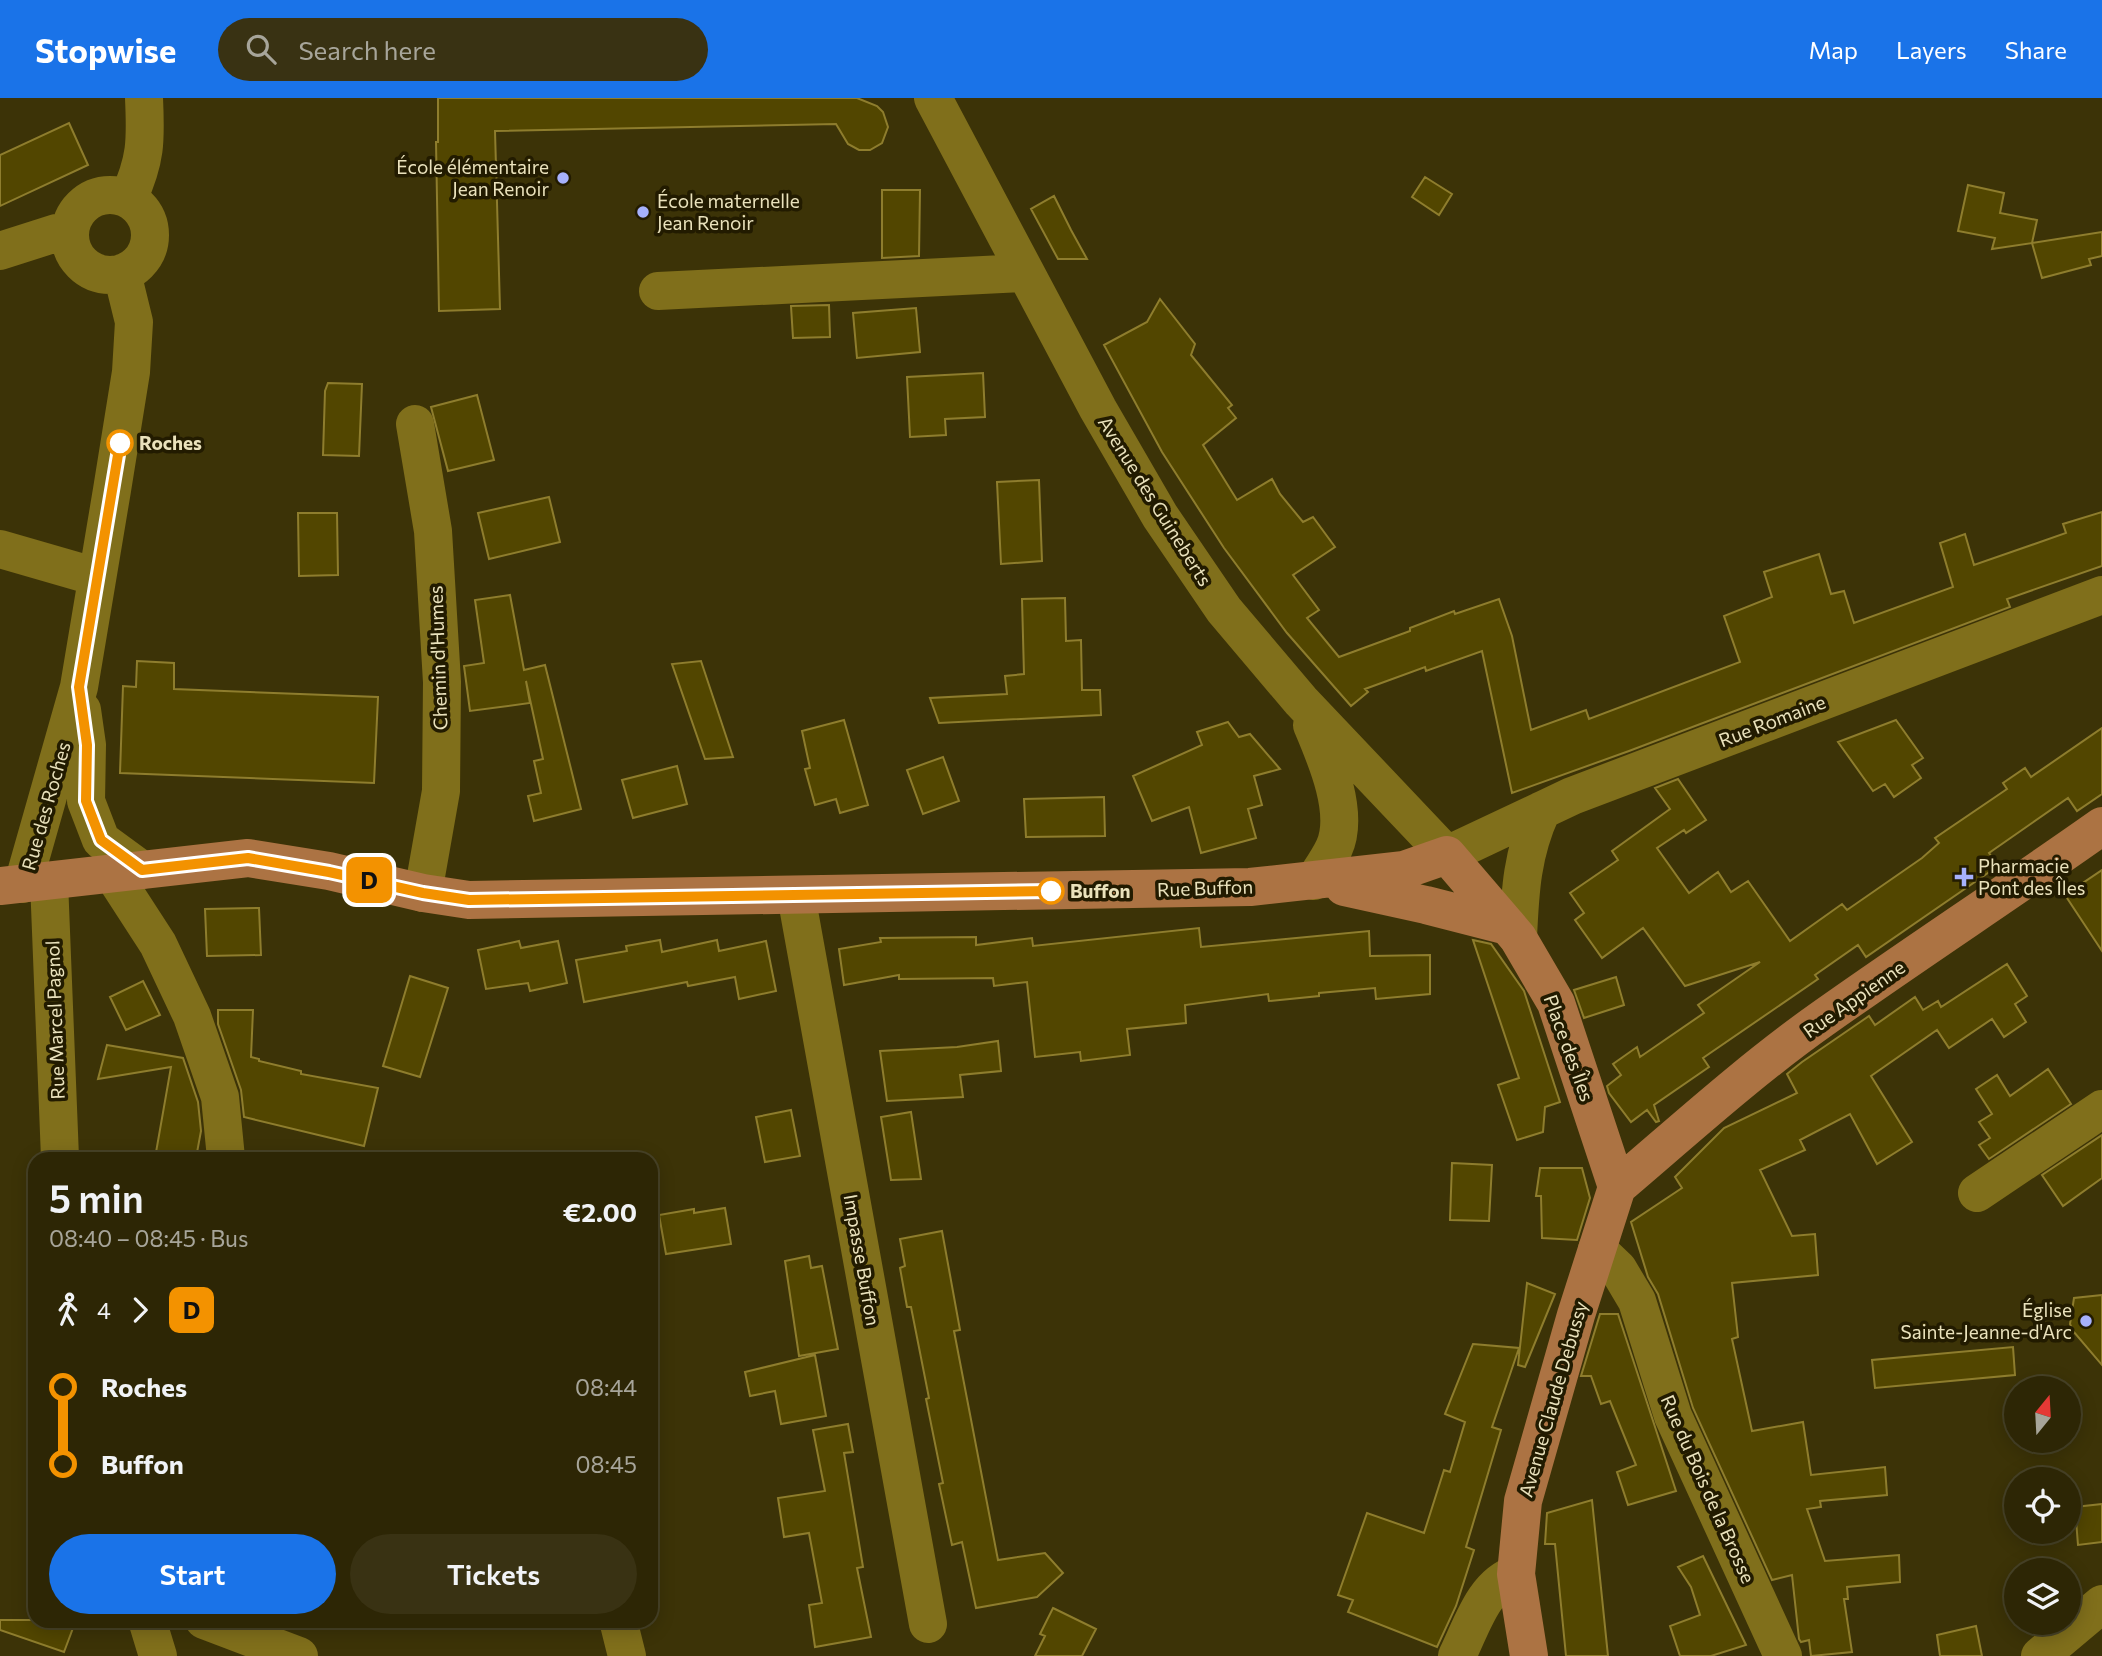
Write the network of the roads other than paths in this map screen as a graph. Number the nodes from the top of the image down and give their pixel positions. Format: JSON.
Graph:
{"nodes":[{"id":1,"x":144,"y":98,"type":"edge"},
{"id":2,"x":933,"y":98,"type":"edge"},
{"id":3,"x":128,"y":199,"type":"junction"},
{"id":4,"x":70,"y":233,"type":"junction"},
{"id":5,"x":0,"y":251,"type":"edge"},
{"id":6,"x":122,"y":273,"type":"junction"},
{"id":7,"x":1025,"y":273,"type":"junction"},
{"id":8,"x":658,"y":291,"type":"dead end"},
{"id":9,"x":415,"y":424,"type":"dead end"},
{"id":10,"x":0,"y":549,"type":"edge"},
{"id":11,"x":97,"y":577,"type":"junction"},
{"id":12,"x":2102,"y":595,"type":"edge"},
{"id":13,"x":79,"y":687,"type":"junction"},
{"id":14,"x":1301,"y":701,"type":"junction"},
{"id":15,"x":1542,"y":810,"type":"junction"},
{"id":16,"x":2102,"y":825,"type":"edge"},
{"id":17,"x":1447,"y":855,"type":"junction"},
{"id":18,"x":127,"y":871,"type":"junction"},
{"id":19,"x":1314,"y":881,"type":"junction"},
{"id":20,"x":24,"y":884,"type":"edge"},
{"id":21,"x":423,"y":893,"type":"junction"},
{"id":22,"x":796,"y":895,"type":"junction"},
{"id":23,"x":1513,"y":932,"type":"junction"},
{"id":24,"x":2102,"y":1109,"type":"edge"},
{"id":25,"x":59,"y":1152,"type":"edge"},
{"id":26,"x":225,"y":1152,"type":"edge"},
{"id":27,"x":1617,"y":1187,"type":"junction"},
{"id":28,"x":1977,"y":1193,"type":"dead end"},
{"id":29,"x":1597,"y":1249,"type":"junction"},
{"id":30,"x":1516,"y":1574,"type":"junction"},
{"id":31,"x":2102,"y":1604,"type":"edge"},
{"id":32,"x":928,"y":1624,"type":"dead end"},
{"id":33,"x":149,"y":1628,"type":"edge"},
{"id":34,"x":225,"y":1628,"type":"edge"},
{"id":35,"x":620,"y":1628,"type":"edge"},
{"id":36,"x":158,"y":1656,"type":"edge"},
{"id":37,"x":299,"y":1656,"type":"edge"},
{"id":38,"x":627,"y":1656,"type":"edge"},
{"id":39,"x":1457,"y":1656,"type":"edge"},
{"id":40,"x":1529,"y":1656,"type":"edge"},
{"id":41,"x":1783,"y":1656,"type":"edge"},
{"id":42,"x":2040,"y":1656,"type":"edge"}],
"edges":[{"from":1,"to":3,"type":"street"},
{"from":2,"to":7,"type":"street","name":"Avenue des Guineberts"},
{"from":3,"to":4,"type":"street"},
{"from":3,"to":6,"type":"street"},
{"from":4,"to":5,"type":"street"},
{"from":4,"to":6,"type":"street"},
{"from":6,"to":11,"type":"street","name":"Rue des Roches"},
{"from":7,"to":8,"type":"street"},
{"from":7,"to":14,"type":"street","name":"Avenue des Guineberts"},
{"from":9,"to":21,"type":"street","name":"Chemin d'Humes"},
{"from":10,"to":11,"type":"street"},
{"from":11,"to":13,"type":"street","name":"Rue des Roches"},
{"from":12,"to":15,"type":"street","name":"Rue Romaine"},
{"from":13,"to":18,"type":"street","name":"Rue des Roches"},
{"from":13,"to":20,"type":"street","name":"Rue des Roches"},
{"from":14,"to":17,"type":"street","name":"Avenue des Guineberts"},
{"from":14,"to":19,"type":"street"},
{"from":15,"to":17,"type":"street","name":"Rue Romaine"},
{"from":15,"to":23,"type":"street"},
{"from":16,"to":27,"type":"main road","name":"Rue Appienne"},
{"from":17,"to":19,"type":"main road","name":"Rue Buffon"},
{"from":17,"to":23,"type":"main road","name":"Place des Îles"},
{"from":18,"to":20,"type":"main road","name":"Rue Buffon"},
{"from":18,"to":21,"type":"main road","name":"Rue Buffon"},
{"from":18,"to":26,"type":"street"},
{"from":19,"to":22,"type":"main road","name":"Rue Buffon"},
{"from":19,"to":23,"type":"main road"},
{"from":20,"to":25,"type":"street","name":"Rue Marcel Pagnol"},
{"from":21,"to":22,"type":"main road","name":"Rue Buffon"},
{"from":22,"to":32,"type":"street","name":"Impasse Buffon"},
{"from":23,"to":27,"type":"main road","name":"Place des Îles"},
{"from":24,"to":28,"type":"street"},
{"from":27,"to":29,"type":"main road","name":"Avenue Claude Debussy"},
{"from":29,"to":30,"type":"main road","name":"Avenue Claude Debussy"},
{"from":29,"to":41,"type":"street","name":"Rue du Bois de la Brosse"},
{"from":30,"to":39,"type":"street"},
{"from":30,"to":40,"type":"main road","name":"Avenue Claude Debussy"},
{"from":31,"to":42,"type":"street"},
{"from":33,"to":36,"type":"street"},
{"from":34,"to":37,"type":"street"},
{"from":35,"to":38,"type":"street"}]}
